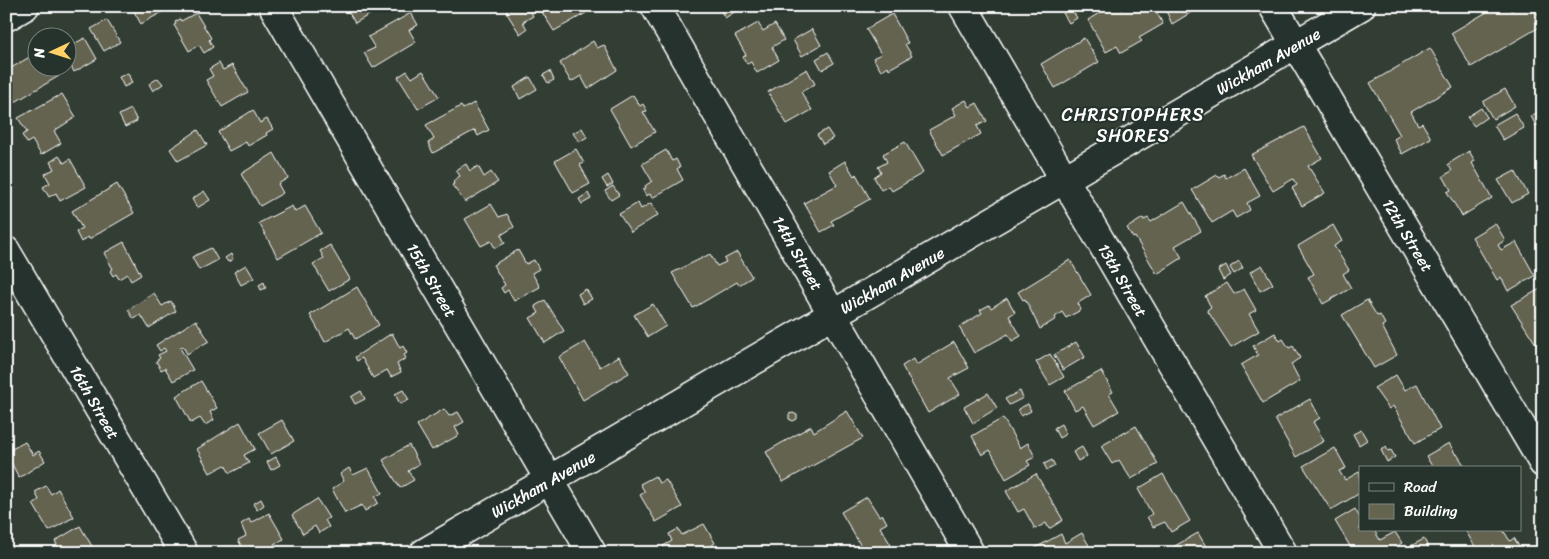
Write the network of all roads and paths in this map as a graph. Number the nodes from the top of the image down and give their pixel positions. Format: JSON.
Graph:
{"nodes":[{"id":1,"x":25,"y":6,"type":"edge"},
{"id":2,"x":273,"y":6,"type":"edge"},
{"id":3,"x":655,"y":6,"type":"edge"},
{"id":4,"x":963,"y":6,"type":"edge"},
{"id":5,"x":1273,"y":6,"type":"edge"},
{"id":6,"x":1361,"y":6,"type":"edge"},
{"id":7,"x":6,"y":18,"type":"edge"},
{"id":8,"x":1296,"y":45,"type":"junction"},
{"id":9,"x":1064,"y":180,"type":"junction"},
{"id":10,"x":6,"y":251,"type":"edge"},
{"id":11,"x":832,"y":314,"type":"junction"},
{"id":12,"x":1543,"y":463,"type":"edge"},
{"id":13,"x":549,"y":480,"type":"junction"},
{"id":14,"x":184,"y":553,"type":"edge"},
{"id":15,"x":424,"y":553,"type":"edge"},
{"id":16,"x":592,"y":553,"type":"edge"},
{"id":17,"x":970,"y":553,"type":"edge"},
{"id":18,"x":1283,"y":553,"type":"edge"}],
"edges":[{"from":1,"to":7,"type":"street"},
{"from":2,"to":13,"type":"street","name":"15th Street"},
{"from":3,"to":11,"type":"street","name":"14th Street"},
{"from":4,"to":9,"type":"street","name":"13th Street"},
{"from":5,"to":8,"type":"street","name":"12th Street"},
{"from":6,"to":8,"type":"street","name":"Wickham Avenue"},
{"from":8,"to":9,"type":"street","name":"Wickham Avenue"},
{"from":8,"to":12,"type":"street","name":"12th Street"},
{"from":9,"to":11,"type":"street","name":"Wickham Avenue"},
{"from":9,"to":18,"type":"street","name":"13th Street"},
{"from":10,"to":14,"type":"street","name":"16th Street"},
{"from":11,"to":13,"type":"street","name":"Wickham Avenue"},
{"from":11,"to":17,"type":"street","name":"14th Street"},
{"from":13,"to":15,"type":"street","name":"Wickham Avenue"},
{"from":13,"to":16,"type":"street","name":"15th Street"}]}
